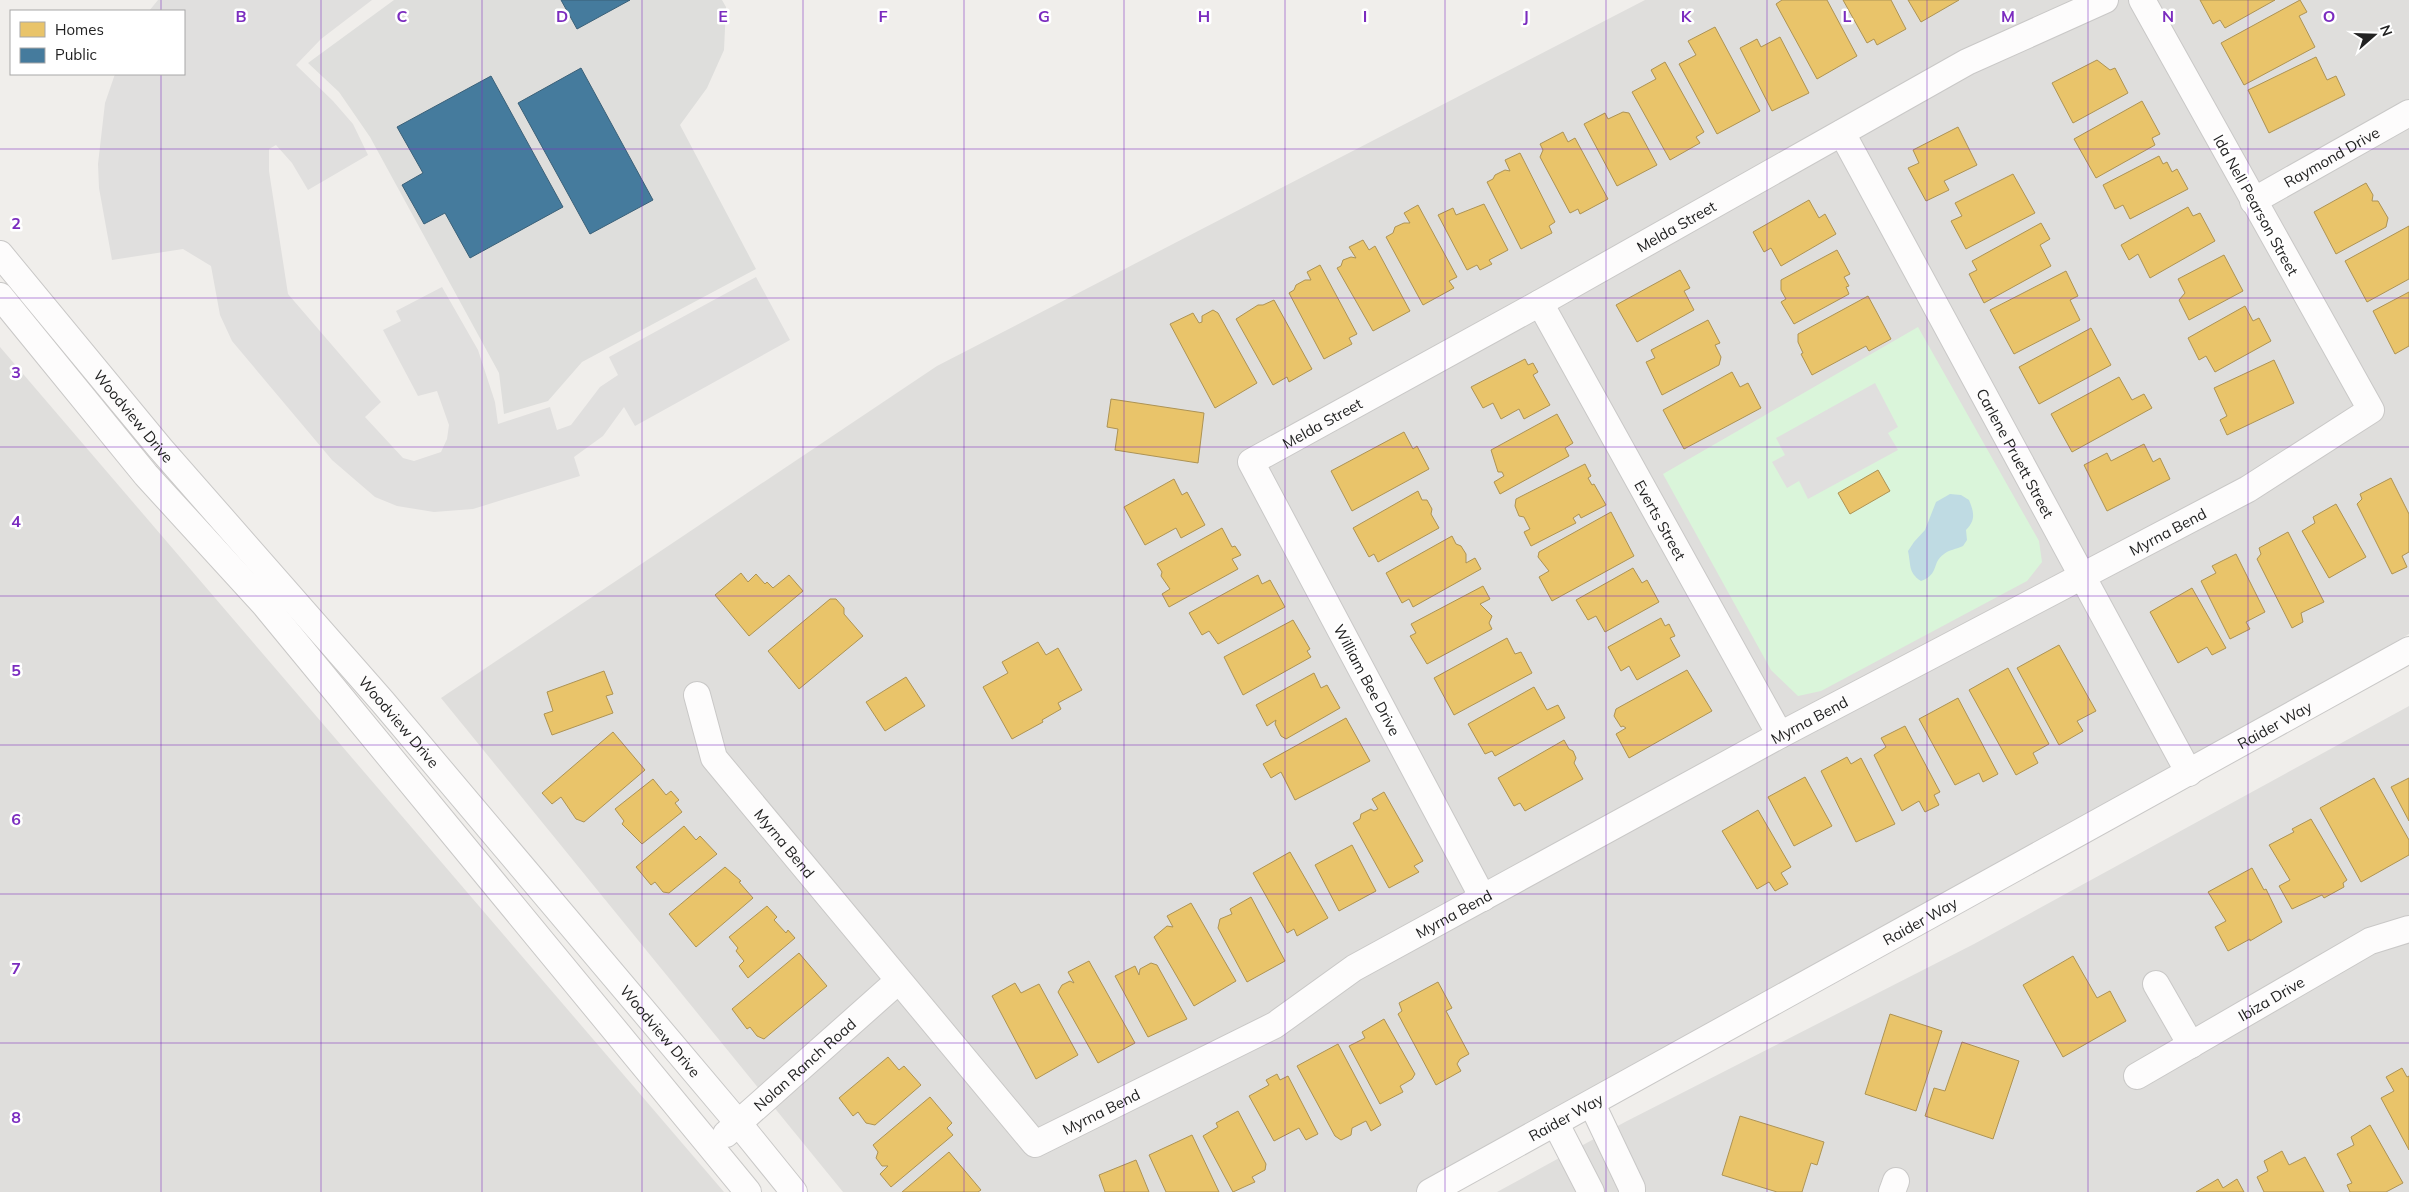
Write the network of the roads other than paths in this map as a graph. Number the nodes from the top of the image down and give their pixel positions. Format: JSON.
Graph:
{"nodes":[{"id":1,"x":2105,"y":0,"type":"edge"},
{"id":2,"x":2142,"y":0,"type":"edge"},
{"id":3,"x":2409,"y":114,"type":"edge"},
{"id":4,"x":1842,"y":133,"type":"junction"},
{"id":5,"x":2253,"y":201,"type":"junction"},
{"id":6,"x":0,"y":254,"type":"edge"},
{"id":7,"x":0,"y":296,"type":"edge"},
{"id":8,"x":1540,"y":303,"type":"junction"},
{"id":9,"x":2371,"y":410,"type":"joint"},
{"id":10,"x":1251,"y":462,"type":"joint"},
{"id":11,"x":2082,"y":576,"type":"junction"},
{"id":12,"x":2409,"y":650,"type":"edge"},
{"id":13,"x":697,"y":694,"type":"dead end"},
{"id":14,"x":1780,"y":735,"type":"junction"},
{"id":15,"x":2189,"y":773,"type":"junction"},
{"id":16,"x":1483,"y":898,"type":"junction"},
{"id":17,"x":2409,"y":929,"type":"edge"},
{"id":18,"x":897,"y":982,"type":"junction"},
{"id":19,"x":2156,"y":984,"type":"dead end"},
{"id":20,"x":2191,"y":1044,"type":"junction"},
{"id":21,"x":2137,"y":1076,"type":"dead end"},
{"id":22,"x":1592,"y":1104,"type":"junction"},
{"id":23,"x":739,"y":1124,"type":"junction"},
{"id":24,"x":1556,"y":1124,"type":"junction"},
{"id":25,"x":711,"y":1147,"type":"junction"},
{"id":26,"x":748,"y":1192,"type":"edge"},
{"id":27,"x":794,"y":1192,"type":"edge"},
{"id":28,"x":1430,"y":1192,"type":"edge"},
{"id":29,"x":1591,"y":1192,"type":"edge"},
{"id":30,"x":1632,"y":1192,"type":"edge"}],
"edges":[{"from":1,"to":4,"type":"street","name":"Melda Street"},
{"from":2,"to":5,"type":"street","name":"Ida Nell Pearson Street"},
{"from":3,"to":5,"type":"street","name":"Raymond Drive"},
{"from":4,"to":8,"type":"street","name":"Melda Street"},
{"from":4,"to":11,"type":"street","name":"Carlene Pruett Street"},
{"from":5,"to":9,"type":"street","name":"Ida Nell Pearson Street"},
{"from":6,"to":23,"type":"street","name":"Woodview Drive"},
{"from":7,"to":25,"type":"street","name":"Woodview Drive"},
{"from":8,"to":10,"type":"street","name":"Melda Street"},
{"from":8,"to":14,"type":"street","name":"Everts Street"},
{"from":9,"to":11,"type":"street","name":"Myrna Bend"},
{"from":10,"to":16,"type":"street","name":"William Bee Drive"},
{"from":11,"to":14,"type":"street","name":"Myrna Bend"},
{"from":11,"to":15,"type":"street","name":"Carlene Pruett Street"},
{"from":12,"to":15,"type":"street","name":"Raider Way"},
{"from":13,"to":18,"type":"street","name":"Myrna Bend"},
{"from":14,"to":16,"type":"street","name":"Myrna Bend"},
{"from":15,"to":22,"type":"street","name":"Raider Way"},
{"from":16,"to":18,"type":"street","name":"Myrna Bend"},
{"from":17,"to":20,"type":"street","name":"Ibiza Drive"},
{"from":18,"to":23,"type":"street","name":"Nolan Ranch Road"},
{"from":19,"to":20,"type":"street"},
{"from":20,"to":21,"type":"street","name":"Ibiza Drive"},
{"from":22,"to":24,"type":"street","name":"Raider Way"},
{"from":22,"to":30,"type":"street"},
{"from":23,"to":25,"type":"street","name":"Nolan Ranch Road"},
{"from":23,"to":27,"type":"street","name":"Woodview Drive"},
{"from":24,"to":28,"type":"street","name":"Raider Way"},
{"from":24,"to":29,"type":"street"},
{"from":25,"to":26,"type":"street","name":"Woodview Drive"}]}
